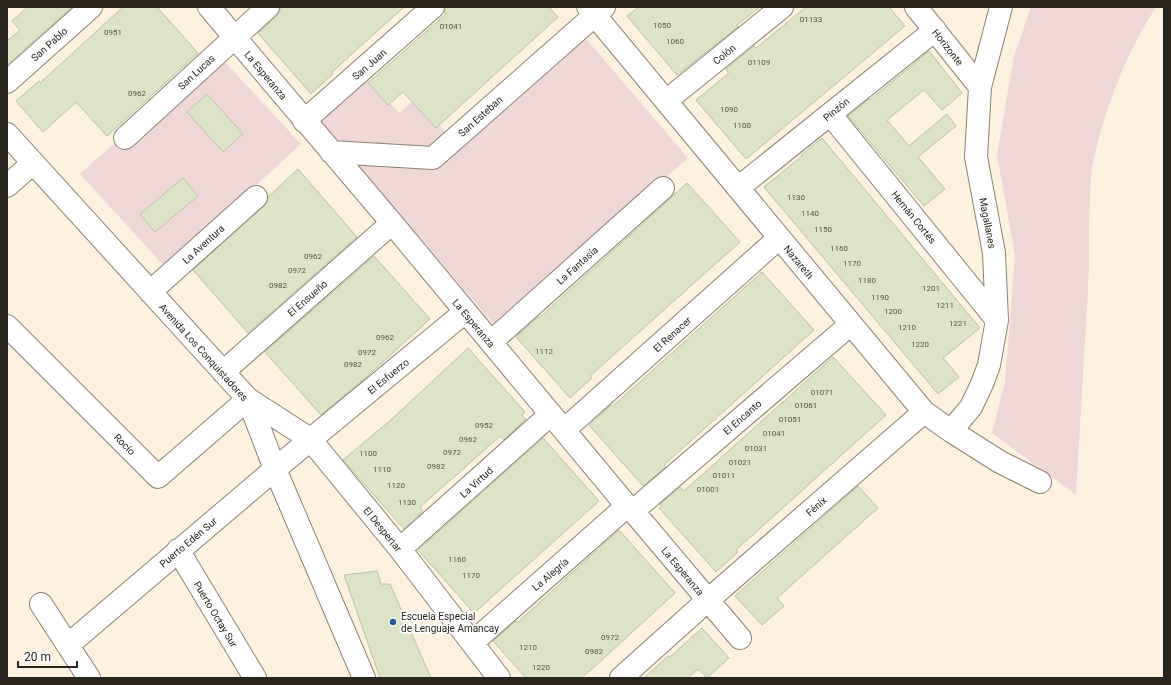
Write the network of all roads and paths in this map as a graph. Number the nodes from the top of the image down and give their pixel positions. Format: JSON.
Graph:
{"nodes":[{"id":1,"x":91,"y":7,"type":"edge"},
{"id":2,"x":209,"y":7,"type":"edge"},
{"id":3,"x":268,"y":7,"type":"edge"},
{"id":4,"x":433,"y":7,"type":"edge"},
{"id":5,"x":782,"y":7,"type":"edge"},
{"id":6,"x":916,"y":7,"type":"edge"},
{"id":7,"x":1001,"y":7,"type":"edge"},
{"id":8,"x":595,"y":10,"type":"edge"},
{"id":9,"x":935,"y":30,"type":"junction"},
{"id":10,"x":234,"y":37,"type":"junction"},
{"id":11,"x":7,"y":82,"type":"edge"},
{"id":12,"x":980,"y":87,"type":"junction"},
{"id":13,"x":666,"y":101,"type":"junction"},
{"id":14,"x":830,"y":114,"type":"junction"},
{"id":15,"x":304,"y":121,"type":"junction"},
{"id":16,"x":7,"y":134,"type":"edge"},
{"id":17,"x":125,"y":138,"type":"dead end"},
{"id":18,"x":331,"y":152,"type":"junction"},
{"id":19,"x":33,"y":163,"type":"junction"},
{"id":20,"x":7,"y":186,"type":"edge"},
{"id":21,"x":663,"y":188,"type":"dead end"},
{"id":22,"x":738,"y":188,"type":"junction"},
{"id":23,"x":256,"y":197,"type":"dead end"},
{"id":24,"x":392,"y":223,"type":"junction"},
{"id":25,"x":780,"y":238,"type":"junction"},
{"id":26,"x":150,"y":292,"type":"junction"},
{"id":27,"x":465,"y":312,"type":"junction"},
{"id":28,"x":997,"y":320,"type":"junction"},
{"id":29,"x":850,"y":324,"type":"junction"},
{"id":30,"x":7,"y":326,"type":"edge"},
{"id":31,"x":491,"y":342,"type":"junction"},
{"id":32,"x":223,"y":372,"type":"junction"},
{"id":33,"x":248,"y":399,"type":"junction"},
{"id":34,"x":924,"y":412,"type":"junction"},
{"id":35,"x":558,"y":422,"type":"junction"},
{"id":36,"x":951,"y":431,"type":"junction"},
{"id":37,"x":310,"y":439,"type":"junction"},
{"id":38,"x":275,"y":469,"type":"junction"},
{"id":39,"x":1040,"y":482,"type":"dead end"},
{"id":40,"x":630,"y":509,"type":"junction"},
{"id":41,"x":400,"y":549,"type":"junction"},
{"id":42,"x":178,"y":550,"type":"junction"},
{"id":43,"x":708,"y":600,"type":"junction"},
{"id":44,"x":41,"y":604,"type":"dead end"},
{"id":45,"x":740,"y":638,"type":"dead end"},
{"id":46,"x":472,"y":643,"type":"junction"},
{"id":47,"x":68,"y":645,"type":"junction"},
{"id":48,"x":89,"y":678,"type":"edge"},
{"id":49,"x":255,"y":678,"type":"edge"},
{"id":50,"x":364,"y":678,"type":"edge"},
{"id":51,"x":499,"y":678,"type":"edge"},
{"id":52,"x":621,"y":678,"type":"edge"}],
"edges":[{"from":1,"to":11,"type":"street","name":"San Pablo"},
{"from":2,"to":10,"type":"street","name":"La Esperanza"},
{"from":3,"to":10,"type":"street","name":"San Lucas"},
{"from":4,"to":15,"type":"street","name":"San Juan"},
{"from":5,"to":13,"type":"street","name":"Colón"},
{"from":6,"to":9,"type":"street","name":"Horizonte"},
{"from":7,"to":12,"type":"street","name":"Magallanes"},
{"from":8,"to":13,"type":"street","name":"Nazareth"},
{"from":8,"to":18,"type":"street","name":"San Esteban"},
{"from":9,"to":12,"type":"street","name":"Horizonte"},
{"from":9,"to":14,"type":"street","name":"Pinzón"},
{"from":10,"to":15,"type":"street","name":"La Esperanza"},
{"from":10,"to":17,"type":"street","name":"San Lucas"},
{"from":12,"to":28,"type":"street","name":"Magallanes"},
{"from":13,"to":22,"type":"street","name":"Nazareth"},
{"from":14,"to":22,"type":"street","name":"Pinzón"},
{"from":14,"to":28,"type":"street","name":"Hernán Cortés"},
{"from":15,"to":18,"type":"street","name":"La Esperanza"},
{"from":16,"to":19,"type":"street","name":"Avenida Los Conquistadores"},
{"from":18,"to":24,"type":"street","name":"La Esperanza"},
{"from":19,"to":20,"type":"street"},
{"from":19,"to":26,"type":"street","name":"Avenida Los Conquistadores"},
{"from":21,"to":31,"type":"street","name":"La Fantasía"},
{"from":22,"to":25,"type":"street","name":"Nazareth"},
{"from":23,"to":26,"type":"street","name":"La Aventura"},
{"from":24,"to":27,"type":"street","name":"La Esperanza"},
{"from":24,"to":32,"type":"street","name":"El Ensueño"},
{"from":25,"to":29,"type":"street","name":"Nazareth"},
{"from":25,"to":35,"type":"street","name":"El Renacer"},
{"from":26,"to":32,"type":"street","name":"Avenida Los Conquistadores"},
{"from":27,"to":31,"type":"street","name":"La Esperanza"},
{"from":27,"to":37,"type":"street","name":"El Esfuerzo"},
{"from":28,"to":36,"type":"street","name":"Magallanes"},
{"from":29,"to":34,"type":"street","name":"Nazareth"},
{"from":29,"to":40,"type":"street","name":"El Encanto"},
{"from":30,"to":33,"type":"street","name":"Rocío"},
{"from":31,"to":35,"type":"street","name":"La Esperanza"},
{"from":32,"to":33,"type":"street","name":"Avenida Los Conquistadores"},
{"from":33,"to":37,"type":"street","name":"El Despertar"},
{"from":33,"to":38,"type":"street","name":"Avenida Los Conquistadores"},
{"from":34,"to":36,"type":"street","name":"Nazareth"},
{"from":34,"to":43,"type":"street","name":"Fénix"},
{"from":35,"to":40,"type":"street","name":"La Esperanza"},
{"from":35,"to":41,"type":"street","name":"La Virtud"},
{"from":36,"to":39,"type":"street","name":"Nazareth"},
{"from":37,"to":38,"type":"street","name":"Puerto Edén Sur"},
{"from":37,"to":41,"type":"street","name":"El Despertar"},
{"from":38,"to":42,"type":"street","name":"Puerto Edén Sur"},
{"from":38,"to":50,"type":"street","name":"Avenida Los Conquistadores"},
{"from":40,"to":43,"type":"street","name":"La Esperanza"},
{"from":40,"to":46,"type":"street","name":"La Alegría"},
{"from":41,"to":46,"type":"street","name":"El Despertar"},
{"from":42,"to":47,"type":"street","name":"Puerto Edén Sur"},
{"from":42,"to":49,"type":"street","name":"Puerto Octay Sur"},
{"from":43,"to":45,"type":"street","name":"La Esperanza"},
{"from":43,"to":52,"type":"street"},
{"from":44,"to":47,"type":"street"},
{"from":46,"to":51,"type":"street","name":"El Despertar"},
{"from":47,"to":48,"type":"street"}]}
